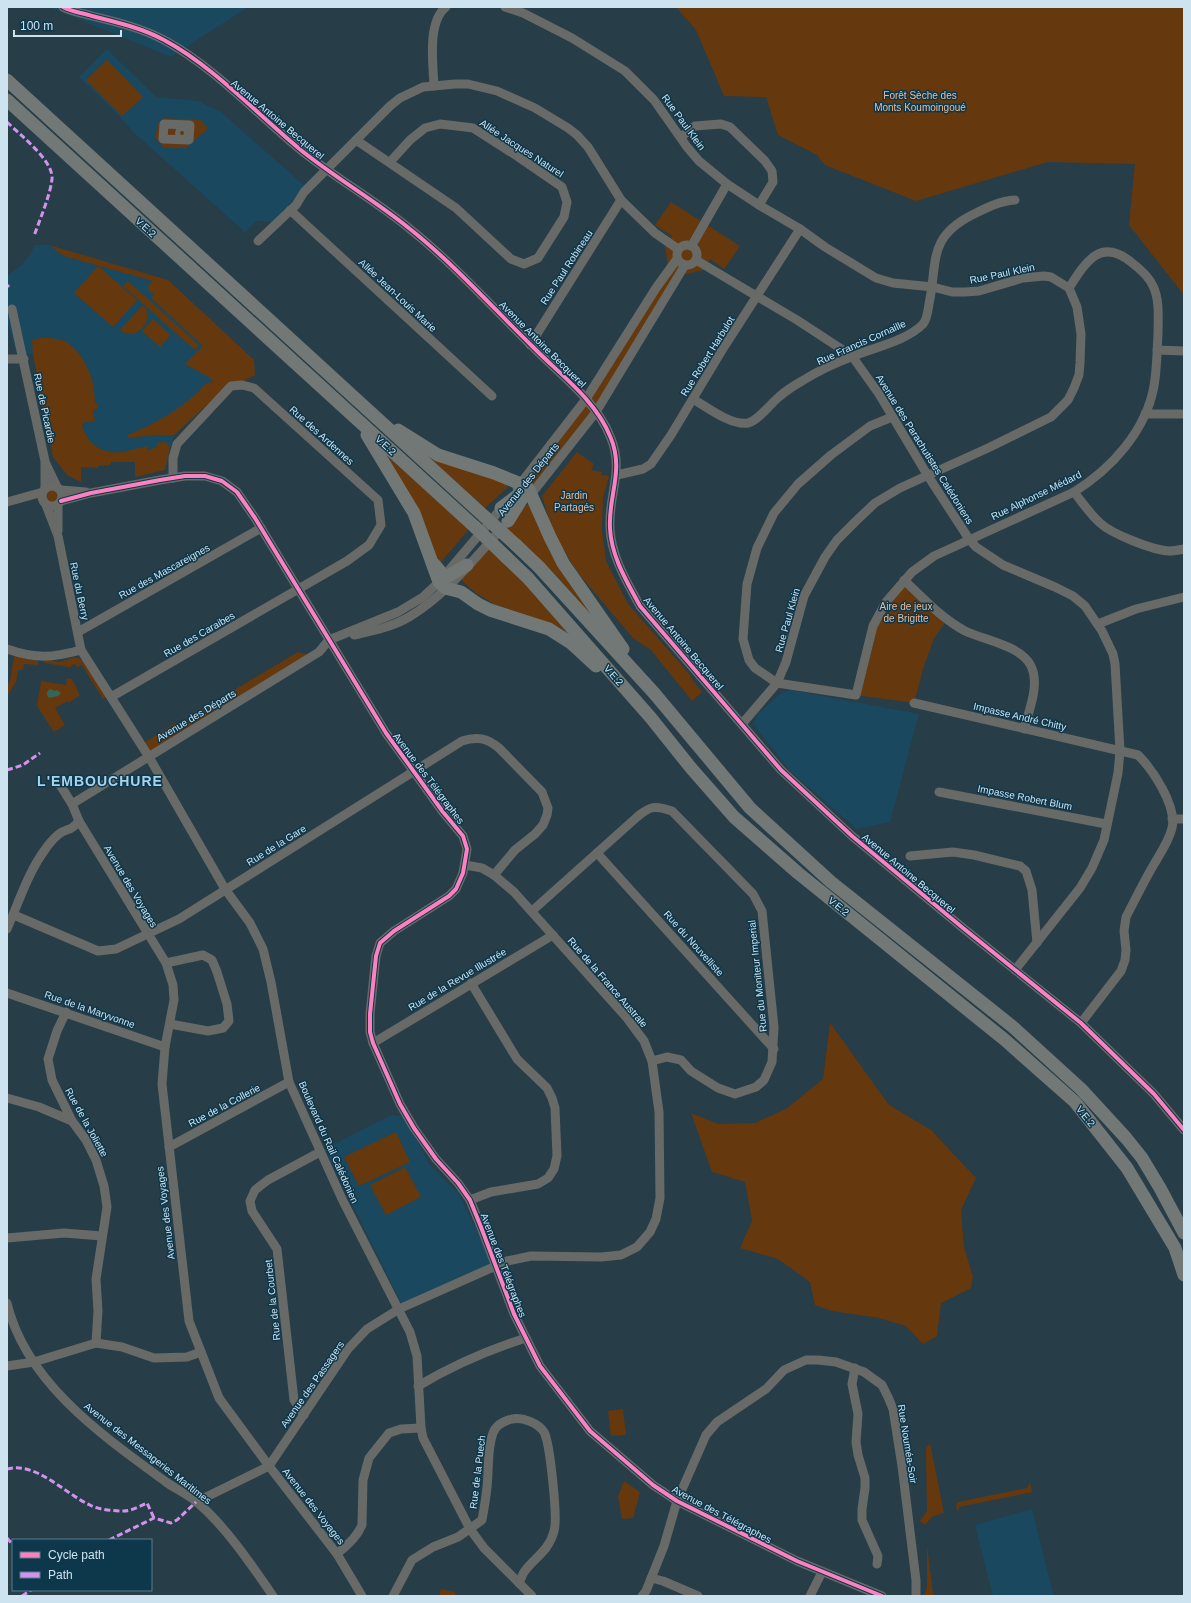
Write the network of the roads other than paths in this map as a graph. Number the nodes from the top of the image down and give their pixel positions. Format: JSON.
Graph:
{"nodes":[{"id":1,"x":63,"y":7,"type":"edge"},
{"id":2,"x":446,"y":7,"type":"edge"},
{"id":3,"x":505,"y":7,"type":"edge"},
{"id":4,"x":7,"y":80,"type":"edge"},
{"id":5,"x":434,"y":86,"type":"junction"},
{"id":6,"x":7,"y":100,"type":"edge"},
{"id":7,"x":681,"y":137,"type":"junction"},
{"id":8,"x":356,"y":140,"type":"junction"},
{"id":9,"x":390,"y":162,"type":"junction"},
{"id":10,"x":326,"y":170,"type":"junction"},
{"id":11,"x":727,"y":184,"type":"junction"},
{"id":12,"x":621,"y":200,"type":"junction"},
{"id":13,"x":1014,"y":200,"type":"dead end"},
{"id":14,"x":759,"y":205,"type":"junction"},
{"id":15,"x":290,"y":210,"type":"junction"},
{"id":16,"x":800,"y":229,"type":"junction"},
{"id":17,"x":258,"y":241,"type":"dead end"},
{"id":18,"x":692,"y":245,"type":"junction"},
{"id":19,"x":678,"y":249,"type":"junction"},
{"id":20,"x":677,"y":259,"type":"junction"},
{"id":21,"x":696,"y":260,"type":"junction"},
{"id":22,"x":685,"y":265,"type":"junction"},
{"id":23,"x":933,"y":286,"type":"junction"},
{"id":24,"x":1069,"y":288,"type":"junction"},
{"id":25,"x":757,"y":297,"type":"junction"},
{"id":26,"x":12,"y":309,"type":"dead end"},
{"id":27,"x":530,"y":344,"type":"junction"},
{"id":28,"x":1157,"y":350,"type":"junction"},
{"id":29,"x":1184,"y":351,"type":"edge"},
{"id":30,"x":852,"y":356,"type":"junction"},
{"id":31,"x":24,"y":359,"type":"junction"},
{"id":32,"x":7,"y":360,"type":"edge"},
{"id":33,"x":492,"y":396,"type":"dead end"},
{"id":34,"x":586,"y":399,"type":"junction"},
{"id":35,"x":693,"y":399,"type":"junction"},
{"id":36,"x":369,"y":412,"type":"junction"},
{"id":37,"x":596,"y":412,"type":"junction"},
{"id":38,"x":1145,"y":414,"type":"junction"},
{"id":39,"x":1184,"y":414,"type":"edge"},
{"id":40,"x":892,"y":417,"type":"junction"},
{"id":41,"x":359,"y":421,"type":"junction"},
{"id":42,"x":45,"y":461,"type":"junction"},
{"id":43,"x":617,"y":475,"type":"junction"},
{"id":44,"x":928,"y":476,"type":"junction"},
{"id":45,"x":173,"y":478,"type":"junction"},
{"id":46,"x":59,"y":488,"type":"junction"},
{"id":47,"x":525,"y":490,"type":"junction"},
{"id":48,"x":44,"y":491,"type":"junction"},
{"id":49,"x":91,"y":492,"type":"junction"},
{"id":50,"x":1074,"y":492,"type":"junction"},
{"id":51,"x":17,"y":500,"type":"junction"},
{"id":52,"x":7,"y":502,"type":"edge"},
{"id":53,"x":45,"y":503,"type":"junction"},
{"id":54,"x":60,"y":503,"type":"junction"},
{"id":55,"x":501,"y":508,"type":"joint"},
{"id":56,"x":508,"y":521,"type":"joint"},
{"id":57,"x":261,"y":528,"type":"junction"},
{"id":58,"x":58,"y":536,"type":"junction"},
{"id":59,"x":969,"y":539,"type":"junction"},
{"id":60,"x":1184,"y":549,"type":"edge"},
{"id":61,"x":462,"y":562,"type":"junction"},
{"id":62,"x":446,"y":580,"type":"junction"},
{"id":63,"x":904,"y":580,"type":"junction"},
{"id":64,"x":298,"y":590,"type":"junction"},
{"id":65,"x":1184,"y":597,"type":"edge"},
{"id":66,"x":1098,"y":624,"type":"junction"},
{"id":67,"x":78,"y":632,"type":"junction"},
{"id":68,"x":329,"y":640,"type":"junction"},
{"id":69,"x":7,"y":649,"type":"edge"},
{"id":70,"x":82,"y":650,"type":"junction"},
{"id":71,"x":777,"y":683,"type":"junction"},
{"id":72,"x":654,"y":693,"type":"junction"},
{"id":73,"x":111,"y":697,"type":"junction"},
{"id":74,"x":914,"y":703,"type":"dead end"},
{"id":75,"x":651,"y":718,"type":"junction"},
{"id":76,"x":742,"y":724,"type":"junction"},
{"id":77,"x":1024,"y":729,"type":"junction"},
{"id":78,"x":1120,"y":751,"type":"junction"},
{"id":79,"x":149,"y":757,"type":"junction"},
{"id":80,"x":414,"y":772,"type":"junction"},
{"id":81,"x":57,"y":780,"type":"dead end"},
{"id":82,"x":939,"y":792,"type":"dead end"},
{"id":83,"x":72,"y":804,"type":"junction"},
{"id":84,"x":1172,"y":819,"type":"junction"},
{"id":85,"x":1184,"y":819,"type":"edge"},
{"id":86,"x":79,"y":821,"type":"junction"},
{"id":87,"x":1106,"y":824,"type":"junction"},
{"id":88,"x":597,"y":853,"type":"junction"},
{"id":89,"x":910,"y":856,"type":"dead end"},
{"id":90,"x":465,"y":865,"type":"junction"},
{"id":91,"x":494,"y":875,"type":"junction"},
{"id":92,"x":225,"y":889,"type":"junction"},
{"id":93,"x":532,"y":911,"type":"junction"},
{"id":94,"x":14,"y":915,"type":"junction"},
{"id":95,"x":7,"y":930,"type":"edge"},
{"id":96,"x":148,"y":934,"type":"junction"},
{"id":97,"x":553,"y":936,"type":"junction"},
{"id":98,"x":1037,"y":943,"type":"junction"},
{"id":99,"x":166,"y":963,"type":"junction"},
{"id":100,"x":1015,"y":970,"type":"junction"},
{"id":101,"x":471,"y":983,"type":"junction"},
{"id":102,"x":7,"y":993,"type":"edge"},
{"id":103,"x":66,"y":1012,"type":"junction"},
{"id":104,"x":1081,"y":1023,"type":"junction"},
{"id":105,"x":170,"y":1024,"type":"junction"},
{"id":106,"x":373,"y":1043,"type":"junction"},
{"id":107,"x":165,"y":1046,"type":"junction"},
{"id":108,"x":774,"y":1049,"type":"junction"},
{"id":109,"x":652,"y":1061,"type":"junction"},
{"id":110,"x":289,"y":1082,"type":"junction"},
{"id":111,"x":7,"y":1098,"type":"edge"},
{"id":112,"x":72,"y":1121,"type":"junction"},
{"id":113,"x":1184,"y":1130,"type":"edge"},
{"id":114,"x":169,"y":1147,"type":"junction"},
{"id":115,"x":320,"y":1152,"type":"junction"},
{"id":116,"x":470,"y":1200,"type":"junction"},
{"id":117,"x":1184,"y":1233,"type":"edge"},
{"id":118,"x":102,"y":1236,"type":"junction"},
{"id":119,"x":7,"y":1238,"type":"edge"},
{"id":120,"x":496,"y":1266,"type":"junction"},
{"id":121,"x":1184,"y":1275,"type":"edge"},
{"id":122,"x":7,"y":1303,"type":"edge"},
{"id":123,"x":399,"y":1309,"type":"junction"},
{"id":124,"x":526,"y":1338,"type":"junction"},
{"id":125,"x":96,"y":1343,"type":"junction"},
{"id":126,"x":201,"y":1352,"type":"junction"},
{"id":127,"x":34,"y":1362,"type":"junction"},
{"id":128,"x":7,"y":1366,"type":"edge"},
{"id":129,"x":855,"y":1368,"type":"junction"},
{"id":130,"x":418,"y":1386,"type":"junction"},
{"id":131,"x":304,"y":1415,"type":"junction"},
{"id":132,"x":421,"y":1428,"type":"junction"},
{"id":133,"x":268,"y":1466,"type":"junction"},
{"id":134,"x":677,"y":1501,"type":"junction"},
{"id":135,"x":196,"y":1502,"type":"junction"},
{"id":136,"x":470,"y":1529,"type":"junction"},
{"id":137,"x":337,"y":1554,"type":"junction"},
{"id":138,"x":877,"y":1564,"type":"dead end"},
{"id":139,"x":822,"y":1572,"type":"junction"},
{"id":140,"x":651,"y":1578,"type":"junction"},
{"id":141,"x":519,"y":1583,"type":"junction"},
{"id":142,"x":273,"y":1596,"type":"edge"},
{"id":143,"x":362,"y":1596,"type":"edge"},
{"id":144,"x":392,"y":1596,"type":"edge"},
{"id":145,"x":532,"y":1596,"type":"edge"},
{"id":146,"x":642,"y":1596,"type":"edge"},
{"id":147,"x":698,"y":1596,"type":"edge"},
{"id":148,"x":810,"y":1596,"type":"edge"},
{"id":149,"x":882,"y":1596,"type":"edge"},
{"id":150,"x":916,"y":1596,"type":"edge"}],
"edges":[{"from":1,"to":10,"type":"street","name":"Avenue Antoine Becquerel"},
{"from":2,"to":5,"type":"street"},
{"from":3,"to":7,"type":"street","name":"Rue Paul Klein"},
{"from":4,"to":36,"type":"highway","name":"V.E.2"},
{"from":5,"to":8,"type":"street"},
{"from":5,"to":12,"type":"street"},
{"from":6,"to":41,"type":"highway","name":"V.E.2"},
{"from":7,"to":11,"type":"street","name":"Rue Paul Klein"},
{"from":7,"to":14,"type":"street"},
{"from":8,"to":9,"type":"street","name":"Allée Jacques Naturel"},
{"from":8,"to":10,"type":"street"},
{"from":9,"to":9,"type":"street","name":"Allée Jacques Naturel"},
{"from":10,"to":15,"type":"street"},
{"from":10,"to":27,"type":"street","name":"Avenue Antoine Becquerel"},
{"from":11,"to":14,"type":"street","name":"Rue Paul Klein"},
{"from":11,"to":18,"type":"street"},
{"from":12,"to":19,"type":"street"},
{"from":12,"to":27,"type":"street","name":"Rue Paul Robineau"},
{"from":13,"to":23,"type":"street","name":"Rue Francis Cornaille"},
{"from":14,"to":16,"type":"street","name":"Rue Paul Klein"},
{"from":15,"to":17,"type":"street"},
{"from":15,"to":33,"type":"street","name":"Allée Jean-Louis Marie"},
{"from":16,"to":23,"type":"street","name":"Rue Paul Klein"},
{"from":16,"to":25,"type":"street","name":"Rue Robert Harbulot"},
{"from":18,"to":19,"type":"street"},
{"from":18,"to":21,"type":"street"},
{"from":19,"to":20,"type":"street"},
{"from":20,"to":22,"type":"street"},
{"from":20,"to":34,"type":"street","name":"Avenue des Départs"},
{"from":21,"to":22,"type":"street"},
{"from":21,"to":25,"type":"street","name":"Avenue des Parachutistes Calédoniens"},
{"from":22,"to":37,"type":"street","name":"Avenue des Départs"},
{"from":23,"to":24,"type":"street","name":"Rue Paul Klein"},
{"from":23,"to":30,"type":"street","name":"Rue Francis Cornaille"},
{"from":24,"to":28,"type":"street","name":"Rue Alphonse Médard"},
{"from":24,"to":44,"type":"street","name":"Rue Paul Klein"},
{"from":25,"to":30,"type":"street","name":"Avenue des Parachutistes Calédoniens"},
{"from":25,"to":35,"type":"street","name":"Rue Robert Harbulot"},
{"from":26,"to":31,"type":"street","name":"Rue de Picardie"},
{"from":27,"to":34,"type":"street","name":"Avenue Antoine Becquerel"},
{"from":28,"to":29,"type":"street"},
{"from":28,"to":38,"type":"street","name":"Rue Alphonse Médard"},
{"from":30,"to":35,"type":"street","name":"Rue Francis Cornaille"},
{"from":30,"to":40,"type":"street","name":"Avenue des Parachutistes Calédoniens"},
{"from":31,"to":32,"type":"street"},
{"from":31,"to":42,"type":"street","name":"Rue de Picardie"},
{"from":34,"to":37,"type":"street","name":"Avenue Antoine Becquerel"},
{"from":34,"to":47,"type":"street","name":"Avenue des Départs"},
{"from":35,"to":43,"type":"street","name":"Rue Robert Harbulot"},
{"from":36,"to":47,"type":"highway"},
{"from":36,"to":72,"type":"highway","name":"V.E.2","bridge":true},
{"from":37,"to":43,"type":"street","name":"Avenue Antoine Becquerel"},
{"from":37,"to":47,"type":"street","name":"Avenue des Départs"},
{"from":38,"to":39,"type":"street"},
{"from":38,"to":50,"type":"street","name":"Rue Alphonse Médard"},
{"from":40,"to":44,"type":"street","name":"Avenue des Parachutistes Calédoniens"},
{"from":40,"to":71,"type":"street"},
{"from":41,"to":62,"type":"highway"},
{"from":41,"to":75,"type":"highway","name":"V.E.2","bridge":true},
{"from":42,"to":46,"type":"street","name":"Rue de Picardie"},
{"from":42,"to":48,"type":"street","name":"Rue de Picardie"},
{"from":43,"to":76,"type":"street","name":"Avenue Antoine Becquerel"},
{"from":44,"to":59,"type":"street","name":"Avenue des Parachutistes Calédoniens"},
{"from":44,"to":71,"type":"street","name":"Rue Paul Klein"},
{"from":45,"to":49,"type":"street","name":"Avenue des Télégraphes"},
{"from":45,"to":57,"type":"street","name":"Avenue des Télégraphes"},
{"from":45,"to":64,"type":"street","name":"Rue des Ardennes"},
{"from":46,"to":48,"type":"street"},
{"from":46,"to":49,"type":"street","name":"Avenue des Télégraphes"},
{"from":46,"to":54,"type":"street"},
{"from":47,"to":55,"type":"highway"},
{"from":47,"to":56,"type":"highway"},
{"from":47,"to":72,"type":"highway"},
{"from":48,"to":51,"type":"street"},
{"from":48,"to":53,"type":"street"},
{"from":49,"to":54,"type":"street","name":"Avenue des Télégraphes"},
{"from":50,"to":59,"type":"street","name":"Rue Alphonse Médard"},
{"from":50,"to":60,"type":"street"},
{"from":51,"to":52,"type":"street"},
{"from":51,"to":53,"type":"street"},
{"from":53,"to":54,"type":"street"},
{"from":53,"to":58,"type":"street","name":"Rue du Berry"},
{"from":54,"to":58,"type":"street","name":"Rue du Berry"},
{"from":55,"to":61,"type":"street","name":"Avenue des Départs"},
{"from":56,"to":61,"type":"street","name":"Avenue des Départs"},
{"from":57,"to":64,"type":"street","name":"Avenue des Télégraphes"},
{"from":57,"to":67,"type":"street","name":"Rue des Mascareignes"},
{"from":58,"to":67,"type":"street","name":"Rue du Berry"},
{"from":59,"to":63,"type":"street","name":"Rue Alphonse Médard"},
{"from":59,"to":66,"type":"street","name":"Avenue des Parachutistes Calédoniens"},
{"from":61,"to":62,"type":"highway"},
{"from":62,"to":68,"type":"street","name":"Avenue des Départs"},
{"from":62,"to":75,"type":"highway"},
{"from":63,"to":71,"type":"street","name":"Rue Alphonse Médard"},
{"from":63,"to":77,"type":"street"},
{"from":64,"to":68,"type":"street","name":"Avenue des Télégraphes"},
{"from":64,"to":73,"type":"street","name":"Rue des Caraibes"},
{"from":65,"to":66,"type":"street"},
{"from":66,"to":78,"type":"street","name":"Avenue des Parachutistes Calédoniens"},
{"from":67,"to":70,"type":"street","name":"Rue du Berry"},
{"from":68,"to":79,"type":"street","name":"Avenue des Départs"},
{"from":68,"to":80,"type":"street","name":"Avenue des Télégraphes"},
{"from":69,"to":70,"type":"street"},
{"from":70,"to":73,"type":"street","name":"Boulevard du Rail Calédonien"},
{"from":71,"to":76,"type":"street","name":"Rue Paul Klein"},
{"from":72,"to":117,"type":"highway","name":"V.E.2"},
{"from":73,"to":79,"type":"street","name":"Boulevard du Rail Calédonien"},
{"from":74,"to":77,"type":"street","name":"Impasse André Chitty"},
{"from":75,"to":121,"type":"highway","name":"V.E.2"},
{"from":76,"to":100,"type":"street","name":"Avenue Antoine Becquerel"},
{"from":77,"to":78,"type":"street","name":"Impasse André Chitty"},
{"from":78,"to":84,"type":"street","name":"Impasse André Chitty"},
{"from":78,"to":87,"type":"street","name":"Avenue des Parachutistes Calédoniens"},
{"from":79,"to":83,"type":"street","name":"Avenue des Départs"},
{"from":79,"to":92,"type":"street","name":"Boulevard du Rail Calédonien"},
{"from":80,"to":90,"type":"street","name":"Avenue des Télégraphes"},
{"from":80,"to":91,"type":"street","name":"Rue de la Gare"},
{"from":80,"to":92,"type":"street","name":"Rue de la Gare"},
{"from":81,"to":83,"type":"street","name":"Avenue des Voyages"},
{"from":82,"to":87,"type":"street","name":"Impasse Robert Blum"},
{"from":83,"to":86,"type":"street","name":"Avenue des Voyages"},
{"from":84,"to":85,"type":"street"},
{"from":84,"to":104,"type":"street"},
{"from":86,"to":94,"type":"street"},
{"from":86,"to":96,"type":"street","name":"Avenue des Voyages"},
{"from":87,"to":98,"type":"street","name":"Avenue des Parachutistes Calédoniens"},
{"from":88,"to":93,"type":"street","name":"Rue du Moniteur Imperial"},
{"from":88,"to":108,"type":"street","name":"Rue du Nouvelliste"},
{"from":88,"to":108,"type":"street","name":"Rue du Moniteur Imperial"},
{"from":89,"to":98,"type":"street"},
{"from":90,"to":91,"type":"street","name":"Rue de la France Australe"},
{"from":90,"to":106,"type":"street","name":"Avenue des Télégraphes"},
{"from":91,"to":93,"type":"street","name":"Rue de la France Australe"},
{"from":92,"to":96,"type":"street","name":"Rue de la Gare"},
{"from":92,"to":110,"type":"street","name":"Boulevard du Rail Calédonien"},
{"from":93,"to":97,"type":"street","name":"Rue de la France Australe"},
{"from":94,"to":95,"type":"street"},
{"from":94,"to":96,"type":"street","name":"Rue de la Gare"},
{"from":96,"to":99,"type":"street","name":"Avenue des Voyages"},
{"from":97,"to":101,"type":"street","name":"Rue de la Revue Illustrée"},
{"from":97,"to":109,"type":"street","name":"Rue de la France Australe"},
{"from":98,"to":100,"type":"street","name":"Avenue des Parachutistes Calédoniens"},
{"from":99,"to":105,"type":"street","name":"Avenue des Voyages"},
{"from":99,"to":105,"type":"street"},
{"from":100,"to":104,"type":"street","name":"Avenue Antoine Becquerel"},
{"from":101,"to":106,"type":"street","name":"Rue de la Revue Illustrée"},
{"from":101,"to":116,"type":"street"},
{"from":102,"to":103,"type":"street","name":"Rue de la Maryvonne"},
{"from":103,"to":107,"type":"street","name":"Rue de la Maryvonne"},
{"from":103,"to":112,"type":"street","name":"Rue de la Joliette"},
{"from":104,"to":113,"type":"street","name":"Avenue Antoine Becquerel"},
{"from":105,"to":107,"type":"street","name":"Avenue des Voyages"},
{"from":106,"to":116,"type":"street","name":"Avenue des Télégraphes"},
{"from":107,"to":114,"type":"street","name":"Avenue des Voyages"},
{"from":108,"to":109,"type":"street","name":"Rue du Moniteur Imperial"},
{"from":109,"to":120,"type":"street","name":"Rue de la France Australe"},
{"from":110,"to":114,"type":"street","name":"Rue de la Collerie"},
{"from":110,"to":115,"type":"street","name":"Boulevard du Rail Calédonien"},
{"from":111,"to":112,"type":"street"},
{"from":112,"to":118,"type":"street","name":"Rue de la Joliette"},
{"from":114,"to":126,"type":"street","name":"Avenue des Voyages"},
{"from":115,"to":123,"type":"street","name":"Boulevard du Rail Calédonien"},
{"from":115,"to":131,"type":"street","name":"Rue de la Courbet"},
{"from":116,"to":120,"type":"street","name":"Avenue des Télégraphes"},
{"from":118,"to":119,"type":"street"},
{"from":118,"to":125,"type":"street","name":"Rue de la Joliette"},
{"from":120,"to":123,"type":"street","name":"Avenue des Passagers"},
{"from":120,"to":124,"type":"street","name":"Avenue des Télégraphes"},
{"from":122,"to":127,"type":"street","name":"Avenue des Messageries Maritimes"},
{"from":123,"to":130,"type":"street","name":"Boulevard du Rail Calédonien"},
{"from":123,"to":131,"type":"street","name":"Avenue des Passagers"},
{"from":124,"to":130,"type":"street"},
{"from":124,"to":134,"type":"street","name":"Avenue des Télégraphes"},
{"from":125,"to":126,"type":"street"},
{"from":125,"to":127,"type":"street"},
{"from":126,"to":133,"type":"street","name":"Avenue des Voyages"},
{"from":127,"to":128,"type":"street"},
{"from":127,"to":135,"type":"street","name":"Avenue des Messageries Maritimes"},
{"from":129,"to":134,"type":"street","name":"Rue Nouméa-Soir"},
{"from":129,"to":138,"type":"street"},
{"from":129,"to":150,"type":"street","name":"Rue Nouméa-Soir"},
{"from":130,"to":132,"type":"street","name":"Boulevard du Rail Calédonien"},
{"from":131,"to":133,"type":"street","name":"Avenue des Passagers"},
{"from":132,"to":136,"type":"street","name":"Boulevard du Rail Calédonien"},
{"from":132,"to":137,"type":"street"},
{"from":133,"to":135,"type":"street","name":"Avenue des Passagers"},
{"from":133,"to":137,"type":"street","name":"Avenue des Voyages"},
{"from":134,"to":139,"type":"street","name":"Avenue des Télégraphes"},
{"from":134,"to":140,"type":"street","name":"Rue Nouméa-Soir"},
{"from":135,"to":142,"type":"street","name":"Avenue des Messageries Maritimes"},
{"from":136,"to":141,"type":"street","name":"Boulevard du Rail Calédonien"},
{"from":136,"to":141,"type":"street","name":"Rue de la Puech"},
{"from":136,"to":144,"type":"street","name":"Rue de la Puech"},
{"from":137,"to":143,"type":"street","name":"Avenue des Voyages"},
{"from":139,"to":148,"type":"street"},
{"from":139,"to":149,"type":"street","name":"Avenue des Télégraphes"},
{"from":140,"to":146,"type":"street","name":"Rue Nouméa-Soir"},
{"from":140,"to":147,"type":"street"},
{"from":141,"to":145,"type":"street","name":"Boulevard du Rail Calédonien"}]}
